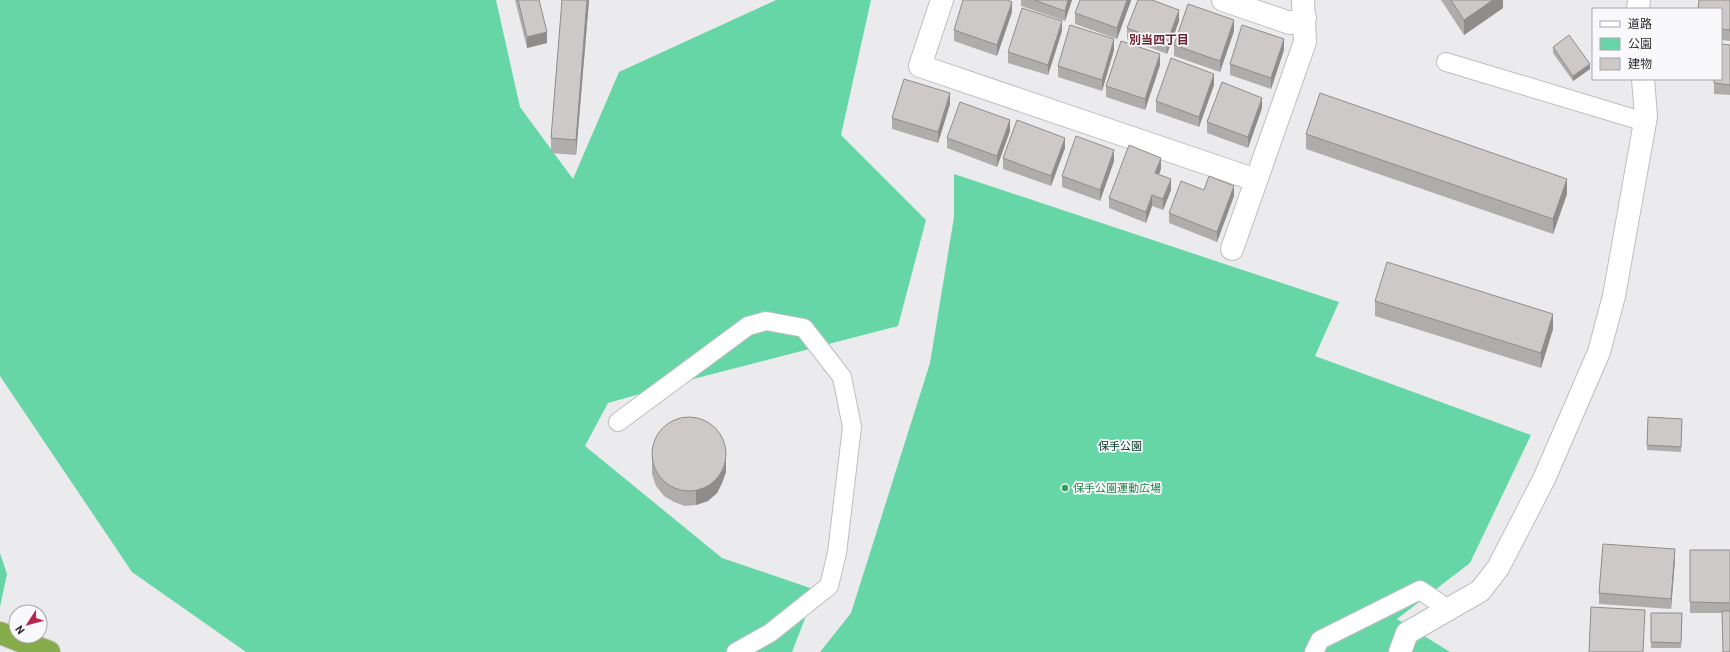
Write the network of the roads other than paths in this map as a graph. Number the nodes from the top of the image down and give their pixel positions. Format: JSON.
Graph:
{"nodes":[{"id":1,"x":942,"y":0,"type":"edge"},
{"id":2,"x":1223,"y":0,"type":"edge"},
{"id":3,"x":1304,"y":9,"type":"edge"},
{"id":4,"x":1446,"y":62,"type":"dead end"},
{"id":5,"x":1642,"y":80,"type":"edge"},
{"id":6,"x":1645,"y":122,"type":"junction"},
{"id":7,"x":1256,"y":180,"type":"junction"},
{"id":8,"x":1232,"y":249,"type":"dead end"},
{"id":9,"x":618,"y":422,"type":"dead end"},
{"id":10,"x":1448,"y":609,"type":"junction"},
{"id":11,"x":0,"y":633,"type":"edge"},
{"id":12,"x":49,"y":652,"type":"edge"},
{"id":13,"x":736,"y":652,"type":"edge"},
{"id":14,"x":1314,"y":652,"type":"edge"},
{"id":15,"x":1400,"y":652,"type":"edge"}],
"edges":[{"from":1,"to":7,"type":"street"},
{"from":2,"to":3,"type":"street"},
{"from":3,"to":7,"type":"street"},
{"from":4,"to":6,"type":"lane"},
{"from":5,"to":6,"type":"street"},
{"from":6,"to":10,"type":"street"},
{"from":7,"to":8,"type":"street"},
{"from":9,"to":13,"type":"lane"},
{"from":10,"to":14,"type":"lane"},
{"from":10,"to":15,"type":"street"},
{"from":11,"to":12,"type":"highway"}]}
